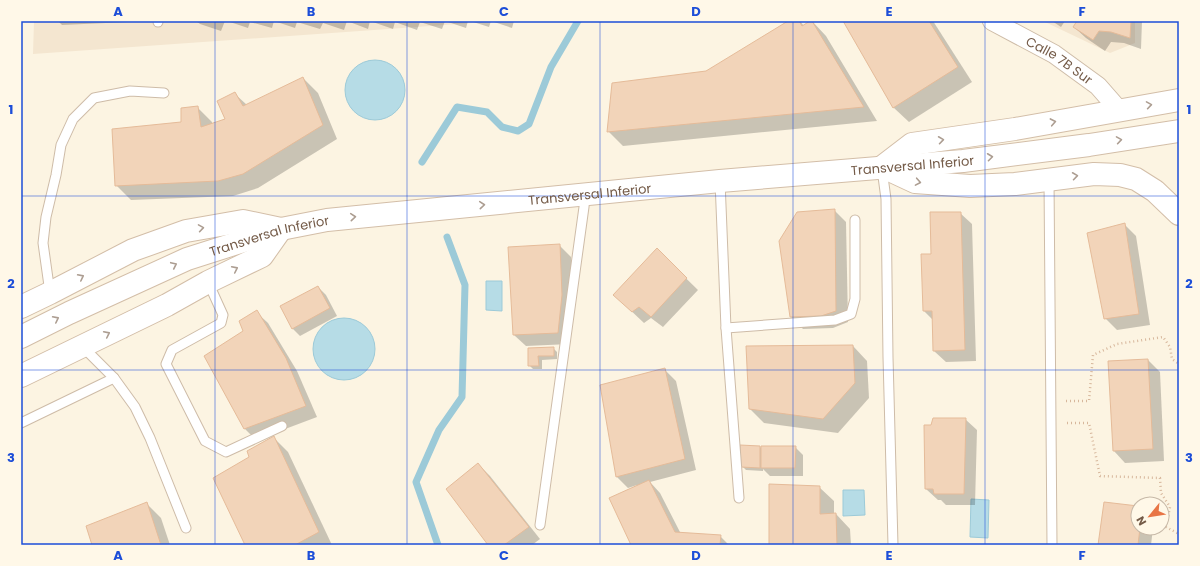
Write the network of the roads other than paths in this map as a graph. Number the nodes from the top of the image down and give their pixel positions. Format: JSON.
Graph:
{"nodes":[{"id":1,"x":992,"y":21,"type":"edge"},
{"id":2,"x":164,"y":93,"type":"dead end"},
{"id":3,"x":1179,"y":100,"type":"edge"},
{"id":4,"x":1119,"y":110,"type":"junction"},
{"id":5,"x":1179,"y":131,"type":"edge"},
{"id":6,"x":882,"y":167,"type":"junction"},
{"id":7,"x":1049,"y":180,"type":"junction"},
{"id":8,"x":720,"y":181,"type":"junction"},
{"id":9,"x":585,"y":195,"type":"junction"},
{"id":10,"x":1179,"y":214,"type":"edge"},
{"id":11,"x":855,"y":220,"type":"dead end"},
{"id":12,"x":281,"y":229,"type":"junction"},
{"id":13,"x":208,"y":282,"type":"junction"},
{"id":14,"x":50,"y":293,"type":"junction"},
{"id":15,"x":21,"y":307,"type":"edge"},
{"id":16,"x":726,"y":328,"type":"junction"},
{"id":17,"x":21,"y":337,"type":"edge"},
{"id":18,"x":82,"y":346,"type":"junction"},
{"id":19,"x":21,"y":376,"type":"edge"},
{"id":20,"x":114,"y":378,"type":"junction"},
{"id":21,"x":21,"y":423,"type":"edge"},
{"id":22,"x":282,"y":426,"type":"dead end"},
{"id":23,"x":739,"y":498,"type":"dead end"},
{"id":24,"x":540,"y":525,"type":"dead end"},
{"id":25,"x":186,"y":528,"type":"dead end"},
{"id":26,"x":893,"y":545,"type":"edge"},
{"id":27,"x":1052,"y":545,"type":"edge"}],
"edges":[{"from":1,"to":4,"type":"street","name":"Calle 7B Sur"},
{"from":2,"to":14,"type":"lane"},
{"from":4,"to":3,"type":"main road","one_way":true},
{"from":6,"to":4,"type":"main road","one_way":true},
{"from":6,"to":5,"type":"main road","name":"Transversal Inferior","one_way":true},
{"from":6,"to":7,"type":"main road","one_way":true},
{"from":6,"to":8,"type":"main road","name":"Transversal Inferior"},
{"from":6,"to":26,"type":"lane"},
{"from":7,"to":10,"type":"main road","one_way":true},
{"from":7,"to":27,"type":"lane"},
{"from":8,"to":9,"type":"main road","name":"Transversal Inferior"},
{"from":8,"to":16,"type":"lane"},
{"from":12,"to":9,"type":"main road","name":"Transversal Inferior","one_way":true},
{"from":9,"to":24,"type":"lane"},
{"from":11,"to":16,"type":"lane"},
{"from":13,"to":12,"type":"main road","one_way":true},
{"from":14,"to":12,"type":"main road","one_way":true},
{"from":17,"to":12,"type":"main road","name":"Transversal Inferior","one_way":true},
{"from":18,"to":13,"type":"main road","one_way":true},
{"from":13,"to":22,"type":"lane"},
{"from":14,"to":15,"type":"main road"},
{"from":16,"to":23,"type":"lane"},
{"from":18,"to":19,"type":"main road"},
{"from":18,"to":20,"type":"lane"},
{"from":20,"to":21,"type":"lane"},
{"from":20,"to":25,"type":"lane"}]}
